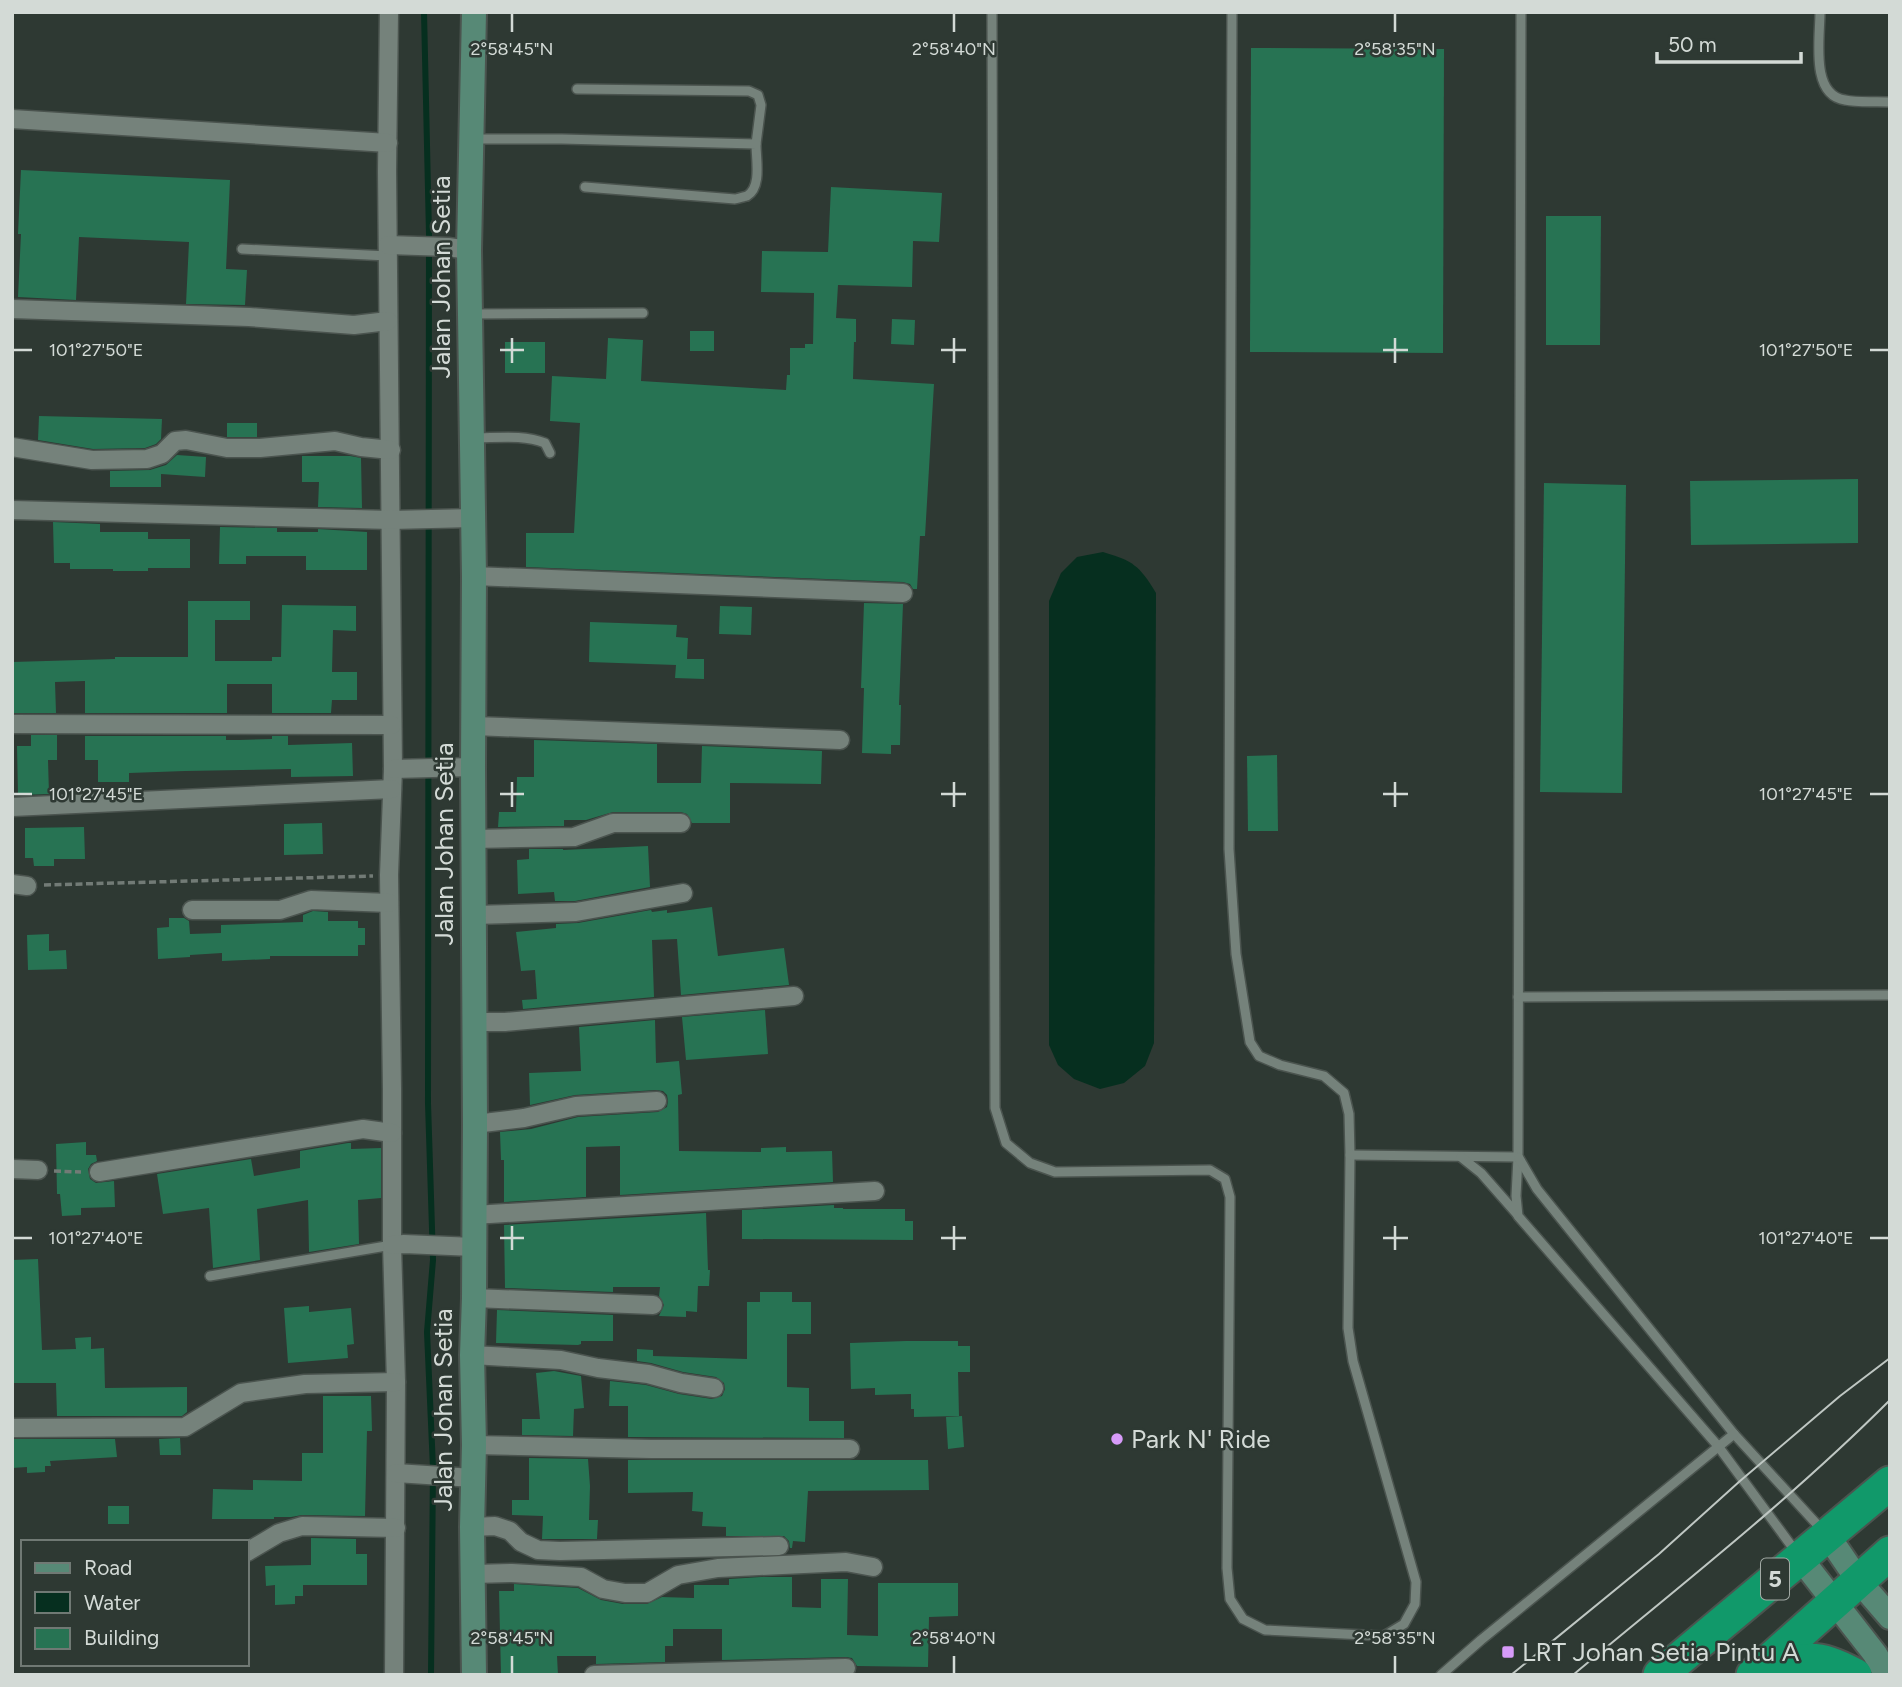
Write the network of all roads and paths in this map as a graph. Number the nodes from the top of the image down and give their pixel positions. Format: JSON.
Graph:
{"nodes":[{"id":1,"x":389,"y":12,"type":"edge"},
{"id":2,"x":474,"y":12,"type":"edge"},
{"id":3,"x":992,"y":12,"type":"edge"},
{"id":4,"x":1232,"y":12,"type":"edge"},
{"id":5,"x":1521,"y":12,"type":"edge"},
{"id":6,"x":1820,"y":12,"type":"edge"},
{"id":7,"x":577,"y":89,"type":"dead end"},
{"id":8,"x":1890,"y":102,"type":"edge"},
{"id":9,"x":12,"y":119,"type":"edge"},
{"id":10,"x":470,"y":139,"type":"junction"},
{"id":11,"x":388,"y":143,"type":"junction"},
{"id":12,"x":757,"y":144,"type":"junction"},
{"id":13,"x":585,"y":187,"type":"dead end"},
{"id":14,"x":459,"y":248,"type":"junction"},
{"id":15,"x":242,"y":249,"type":"dead end"},
{"id":16,"x":393,"y":249,"type":"junction"},
{"id":17,"x":12,"y":309,"type":"edge"},
{"id":18,"x":643,"y":313,"type":"dead end"},
{"id":19,"x":470,"y":314,"type":"junction"},
{"id":20,"x":388,"y":321,"type":"junction"},
{"id":21,"x":471,"y":438,"type":"junction"},
{"id":22,"x":12,"y":447,"type":"edge"},
{"id":23,"x":391,"y":450,"type":"junction"},
{"id":24,"x":551,"y":453,"type":"dead end"},
{"id":25,"x":12,"y":510,"type":"edge"},
{"id":26,"x":472,"y":518,"type":"junction"},
{"id":27,"x":398,"y":520,"type":"junction"},
{"id":28,"x":474,"y":576,"type":"junction"},
{"id":29,"x":903,"y":593,"type":"dead end"},
{"id":30,"x":12,"y":724,"type":"edge"},
{"id":31,"x":393,"y":725,"type":"junction"},
{"id":32,"x":486,"y":726,"type":"junction"},
{"id":33,"x":840,"y":740,"type":"dead end"},
{"id":34,"x":473,"y":767,"type":"junction"},
{"id":35,"x":400,"y":768,"type":"junction"},
{"id":36,"x":391,"y":789,"type":"junction"},
{"id":37,"x":12,"y":807,"type":"edge"},
{"id":38,"x":681,"y":823,"type":"dead end"},
{"id":39,"x":485,"y":839,"type":"junction"},
{"id":40,"x":389,"y":876,"type":"junction"},
{"id":41,"x":19,"y":885,"type":"edge"},
{"id":42,"x":683,"y":893,"type":"dead end"},
{"id":43,"x":389,"y":903,"type":"junction"},
{"id":44,"x":191,"y":910,"type":"dead end"},
{"id":45,"x":479,"y":915,"type":"junction"},
{"id":46,"x":1890,"y":995,"type":"edge"},
{"id":47,"x":794,"y":996,"type":"dead end"},
{"id":48,"x":1518,"y":997,"type":"junction"},
{"id":49,"x":480,"y":1021,"type":"junction"},
{"id":50,"x":657,"y":1101,"type":"dead end"},
{"id":51,"x":475,"y":1124,"type":"junction"},
{"id":52,"x":391,"y":1133,"type":"junction"},
{"id":53,"x":1350,"y":1156,"type":"junction"},
{"id":54,"x":1460,"y":1156,"type":"junction"},
{"id":55,"x":1518,"y":1157,"type":"junction"},
{"id":56,"x":12,"y":1169,"type":"edge"},
{"id":57,"x":38,"y":1170,"type":"joint"},
{"id":58,"x":99,"y":1172,"type":"joint"},
{"id":59,"x":875,"y":1191,"type":"dead end"},
{"id":60,"x":474,"y":1215,"type":"junction"},
{"id":61,"x":1518,"y":1216,"type":"junction"},
{"id":62,"x":398,"y":1244,"type":"junction"},
{"id":63,"x":463,"y":1246,"type":"junction"},
{"id":64,"x":210,"y":1276,"type":"dead end"},
{"id":65,"x":474,"y":1298,"type":"junction"},
{"id":66,"x":653,"y":1305,"type":"dead end"},
{"id":67,"x":472,"y":1355,"type":"junction"},
{"id":68,"x":396,"y":1382,"type":"junction"},
{"id":69,"x":714,"y":1388,"type":"dead end"},
{"id":70,"x":12,"y":1428,"type":"edge"},
{"id":71,"x":1734,"y":1434,"type":"junction"},
{"id":72,"x":474,"y":1445,"type":"junction"},
{"id":73,"x":1718,"y":1446,"type":"junction"},
{"id":74,"x":850,"y":1449,"type":"dead end"},
{"id":75,"x":403,"y":1474,"type":"junction"},
{"id":76,"x":463,"y":1477,"type":"junction"},
{"id":77,"x":1890,"y":1483,"type":"edge"},
{"id":78,"x":472,"y":1527,"type":"junction"},
{"id":79,"x":396,"y":1528,"type":"junction"},
{"id":80,"x":1828,"y":1536,"type":"junction"},
{"id":81,"x":779,"y":1546,"type":"dead end"},
{"id":82,"x":248,"y":1551,"type":"edge"},
{"id":83,"x":1890,"y":1553,"type":"edge"},
{"id":84,"x":1801,"y":1559,"type":"junction"},
{"id":85,"x":873,"y":1567,"type":"dead end"},
{"id":86,"x":474,"y":1574,"type":"junction"},
{"id":87,"x":1847,"y":1591,"type":"junction"},
{"id":88,"x":1890,"y":1617,"type":"edge"},
{"id":89,"x":846,"y":1668,"type":"dead end"},
{"id":90,"x":394,"y":1675,"type":"edge"},
{"id":91,"x":474,"y":1675,"type":"edge"},
{"id":92,"x":594,"y":1675,"type":"edge"},
{"id":93,"x":1441,"y":1675,"type":"edge"},
{"id":94,"x":1660,"y":1675,"type":"edge"},
{"id":95,"x":1753,"y":1675,"type":"edge"},
{"id":96,"x":1764,"y":1675,"type":"edge"},
{"id":97,"x":1855,"y":1675,"type":"edge"},
{"id":98,"x":1887,"y":1675,"type":"edge"}],
"edges":[{"from":1,"to":11,"type":"street"},
{"from":2,"to":10,"type":"main road","name":"Jalan Johan Setia"},
{"from":3,"to":53,"type":"lane"},
{"from":4,"to":53,"type":"lane"},
{"from":5,"to":48,"type":"lane"},
{"from":6,"to":8,"type":"lane"},
{"from":7,"to":12,"type":"lane"},
{"from":9,"to":11,"type":"street"},
{"from":10,"to":12,"type":"lane"},
{"from":10,"to":14,"type":"main road","name":"Jalan Johan Setia"},
{"from":11,"to":16,"type":"street"},
{"from":12,"to":13,"type":"lane"},
{"from":14,"to":16,"type":"street"},
{"from":14,"to":19,"type":"main road","name":"Jalan Johan Setia"},
{"from":15,"to":16,"type":"lane"},
{"from":16,"to":20,"type":"street"},
{"from":17,"to":20,"type":"street"},
{"from":18,"to":19,"type":"lane"},
{"from":19,"to":21,"type":"main road","name":"Jalan Johan Setia"},
{"from":20,"to":23,"type":"street"},
{"from":21,"to":24,"type":"lane"},
{"from":21,"to":26,"type":"main road","name":"Jalan Johan Setia"},
{"from":22,"to":23,"type":"street"},
{"from":23,"to":27,"type":"street"},
{"from":25,"to":27,"type":"street"},
{"from":26,"to":27,"type":"street"},
{"from":26,"to":28,"type":"main road","name":"Jalan Johan Setia"},
{"from":27,"to":31,"type":"street"},
{"from":28,"to":29,"type":"street"},
{"from":28,"to":32,"type":"main road","name":"Jalan Johan Setia"},
{"from":30,"to":31,"type":"street"},
{"from":31,"to":35,"type":"street"},
{"from":32,"to":33,"type":"street"},
{"from":32,"to":34,"type":"main road","name":"Jalan Johan Setia"},
{"from":34,"to":35,"type":"street"},
{"from":34,"to":39,"type":"main road","name":"Jalan Johan Setia"},
{"from":35,"to":36,"type":"street"},
{"from":36,"to":37,"type":"street"},
{"from":36,"to":40,"type":"street"},
{"from":38,"to":39,"type":"street"},
{"from":39,"to":45,"type":"main road","name":"Jalan Johan Setia"},
{"from":40,"to":41,"type":"path"},
{"from":40,"to":43,"type":"street"},
{"from":42,"to":45,"type":"street"},
{"from":43,"to":44,"type":"street"},
{"from":43,"to":52,"type":"street"},
{"from":45,"to":49,"type":"main road","name":"Jalan Johan Setia"},
{"from":46,"to":48,"type":"lane"},
{"from":47,"to":49,"type":"street"},
{"from":48,"to":55,"type":"lane"},
{"from":49,"to":51,"type":"main road","name":"Jalan Johan Setia"},
{"from":50,"to":51,"type":"street"},
{"from":51,"to":60,"type":"main road","name":"Jalan Johan Setia"},
{"from":52,"to":58,"type":"street"},
{"from":52,"to":62,"type":"street"},
{"from":53,"to":54,"type":"lane"},
{"from":54,"to":55,"type":"lane"},
{"from":54,"to":61,"type":"lane"},
{"from":55,"to":61,"type":"lane"},
{"from":55,"to":71,"type":"lane"},
{"from":56,"to":57,"type":"street"},
{"from":57,"to":58,"type":"path"},
{"from":59,"to":60,"type":"street"},
{"from":60,"to":63,"type":"main road","name":"Jalan Johan Setia"},
{"from":61,"to":73,"type":"lane"},
{"from":62,"to":63,"type":"street"},
{"from":62,"to":64,"type":"lane"},
{"from":62,"to":68,"type":"street"},
{"from":63,"to":65,"type":"main road","name":"Jalan Johan Setia"},
{"from":65,"to":66,"type":"street"},
{"from":65,"to":67,"type":"main road","name":"Jalan Johan Setia"},
{"from":67,"to":69,"type":"street"},
{"from":67,"to":72,"type":"main road","name":"Jalan Johan Setia"},
{"from":68,"to":70,"type":"street"},
{"from":68,"to":75,"type":"street"},
{"from":71,"to":73,"type":"lane"},
{"from":71,"to":80,"type":"lane"},
{"from":72,"to":74,"type":"street"},
{"from":72,"to":76,"type":"main road","name":"Jalan Johan Setia"},
{"from":73,"to":84,"type":"lane"},
{"from":73,"to":93,"type":"lane"},
{"from":75,"to":76,"type":"street"},
{"from":75,"to":79,"type":"street"},
{"from":76,"to":78,"type":"main road","name":"Jalan Johan Setia"},
{"from":77,"to":80,"type":"highway","number":"5"},
{"from":78,"to":81,"type":"street"},
{"from":78,"to":86,"type":"main road","name":"Jalan Johan Setia"},
{"from":79,"to":82,"type":"street"},
{"from":79,"to":90,"type":"street"},
{"from":80,"to":84,"type":"highway","number":"5"},
{"from":80,"to":87,"type":"main road"},
{"from":83,"to":87,"type":"highway","number":"5"},
{"from":84,"to":87,"type":"main road"},
{"from":84,"to":94,"type":"highway","number":"5"},
{"from":85,"to":86,"type":"street"},
{"from":86,"to":91,"type":"main road","name":"Jalan Johan Setia"},
{"from":87,"to":88,"type":"main road"},
{"from":87,"to":95,"type":"highway","number":"5"},
{"from":87,"to":98,"type":"main road"},
{"from":89,"to":92,"type":"street"},
{"from":96,"to":97,"type":"highway"}]}
